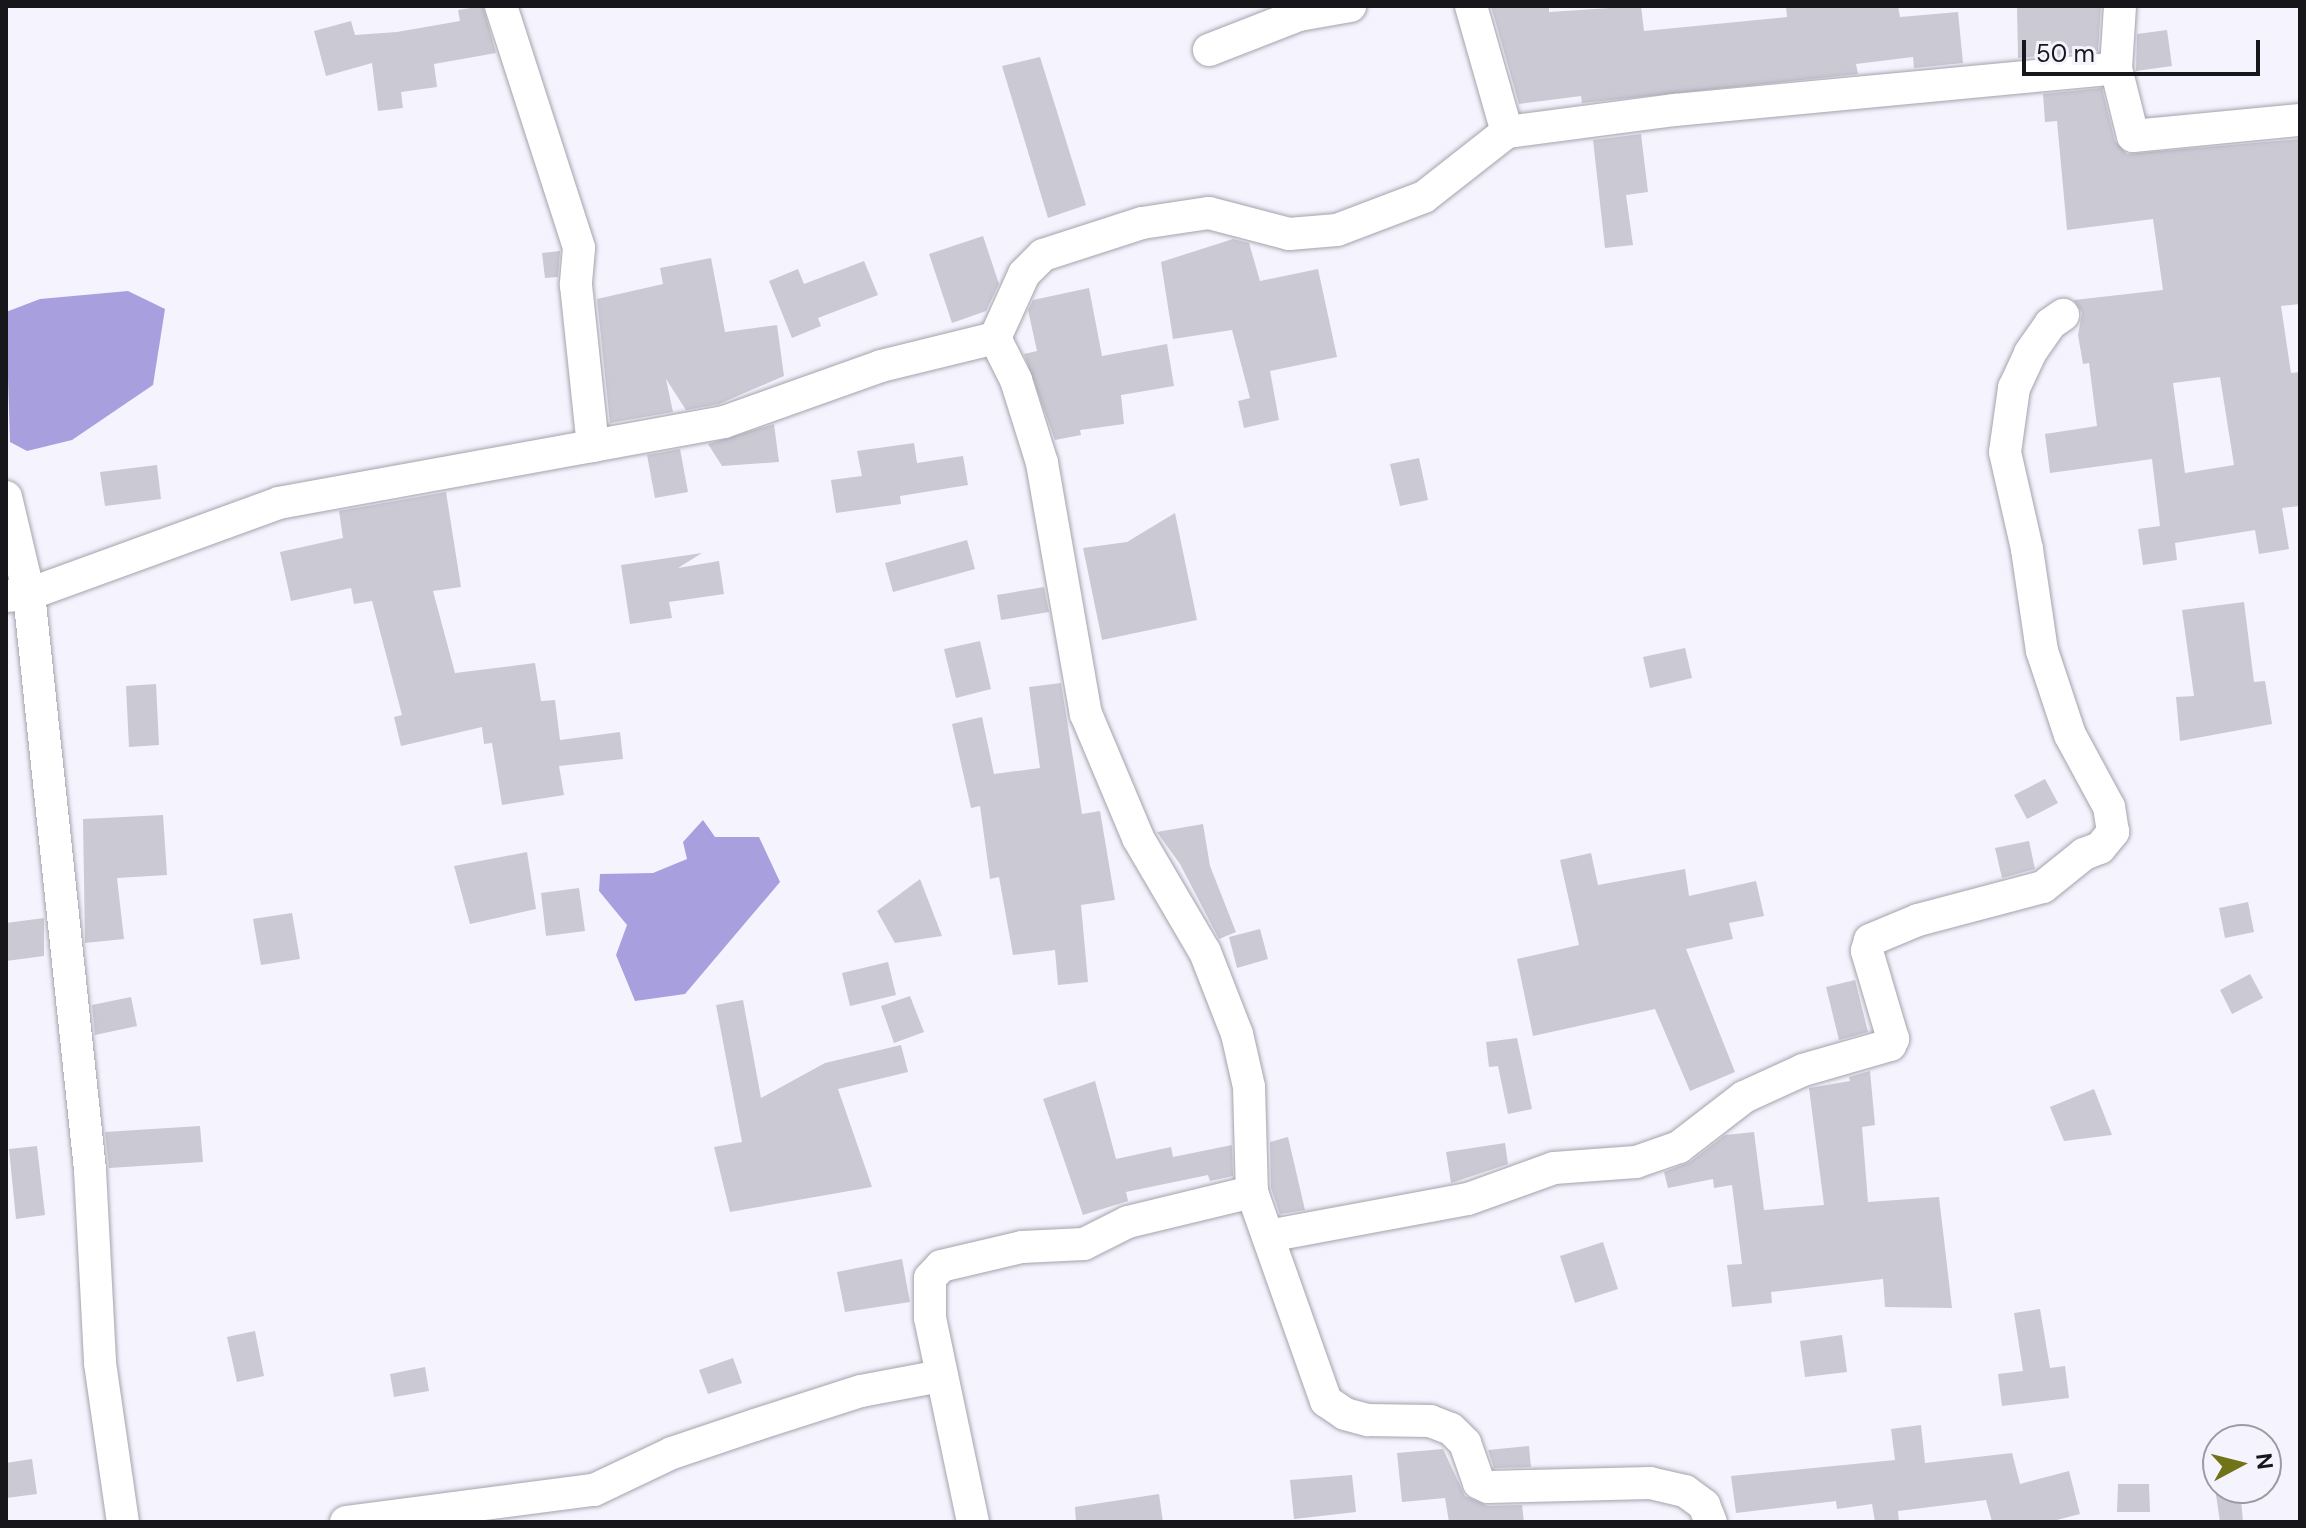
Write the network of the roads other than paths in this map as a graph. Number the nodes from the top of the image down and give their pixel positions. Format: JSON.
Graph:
{"nodes":[{"id":1,"x":501,"y":6,"type":"edge"},
{"id":2,"x":1350,"y":6,"type":"edge"},
{"id":3,"x":1471,"y":6,"type":"edge"},
{"id":4,"x":2120,"y":6,"type":"edge"},
{"id":5,"x":1209,"y":50,"type":"dead end"},
{"id":6,"x":2116,"y":68,"type":"junction"},
{"id":7,"x":2300,"y":120,"type":"edge"},
{"id":8,"x":1507,"y":132,"type":"junction"},
{"id":9,"x":2063,"y":315,"type":"dead end"},
{"id":10,"x":995,"y":338,"type":"junction"},
{"id":11,"x":593,"y":446,"type":"junction"},
{"id":12,"x":6,"y":497,"type":"edge"},
{"id":13,"x":18,"y":595,"type":"edge"},
{"id":14,"x":1252,"y":1192,"type":"junction"},
{"id":15,"x":1268,"y":1236,"type":"junction"},
{"id":16,"x":941,"y":1376,"type":"junction"},
{"id":17,"x":123,"y":1522,"type":"edge"},
{"id":18,"x":346,"y":1522,"type":"edge"},
{"id":19,"x":973,"y":1522,"type":"edge"},
{"id":20,"x":1711,"y":1522,"type":"edge"}],
"edges":[{"from":1,"to":11,"type":"street"},
{"from":2,"to":5,"type":"street"},
{"from":3,"to":8,"type":"street"},
{"from":4,"to":6,"type":"street"},
{"from":6,"to":7,"type":"street"},
{"from":6,"to":8,"type":"street"},
{"from":8,"to":10,"type":"street"},
{"from":9,"to":15,"type":"street"},
{"from":10,"to":11,"type":"street"},
{"from":10,"to":14,"type":"street"},
{"from":11,"to":13,"type":"street"},
{"from":12,"to":13,"type":"street"},
{"from":13,"to":17,"type":"street"},
{"from":14,"to":15,"type":"street"},
{"from":14,"to":16,"type":"street"},
{"from":15,"to":20,"type":"street"},
{"from":16,"to":18,"type":"street"},
{"from":16,"to":19,"type":"street"}]}
